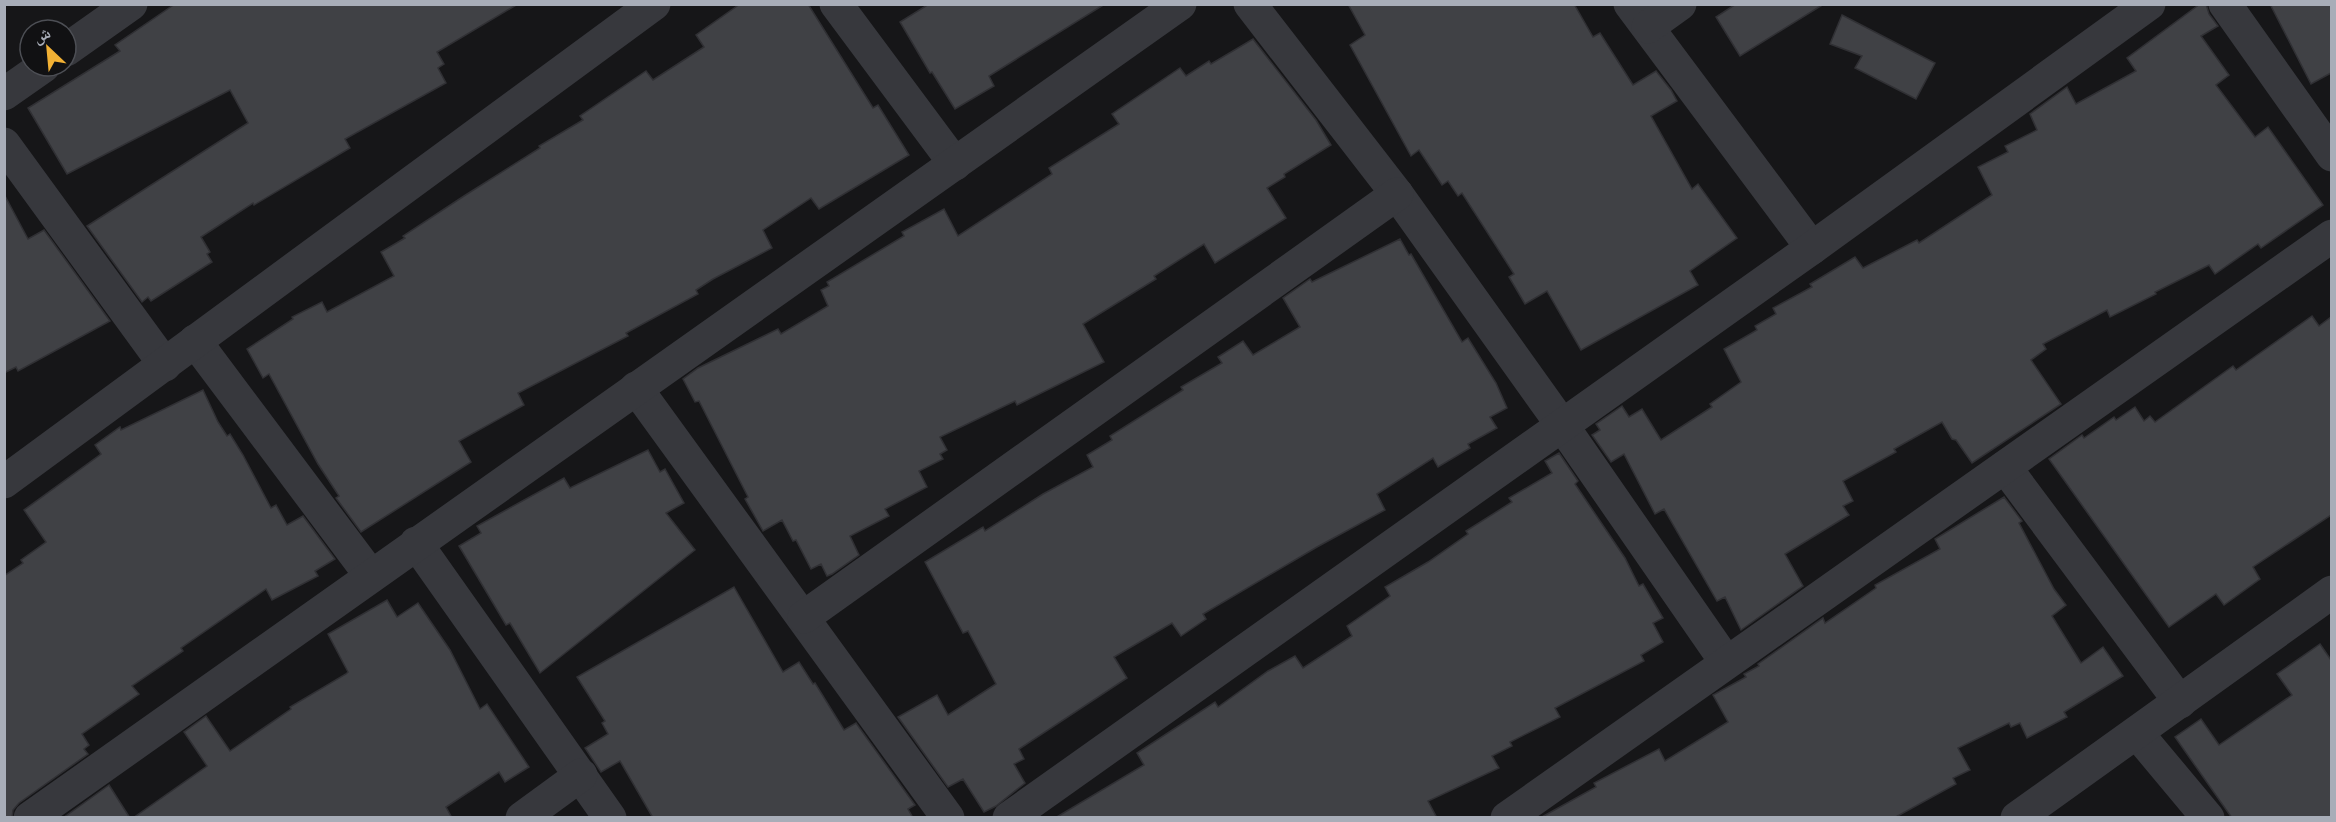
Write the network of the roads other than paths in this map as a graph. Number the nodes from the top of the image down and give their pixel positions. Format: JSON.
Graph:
{"nodes":[{"id":1,"x":131,"y":4,"type":"edge"},
{"id":2,"x":654,"y":4,"type":"edge"},
{"id":3,"x":836,"y":4,"type":"edge"},
{"id":4,"x":1180,"y":4,"type":"edge"},
{"id":5,"x":1250,"y":4,"type":"edge"},
{"id":6,"x":1680,"y":4,"type":"edge"},
{"id":7,"x":2149,"y":4,"type":"edge"},
{"id":8,"x":2225,"y":4,"type":"edge"},
{"id":9,"x":1639,"y":16,"type":"edge"},
{"id":10,"x":78,"y":42,"type":"edge"},
{"id":11,"x":27,"y":78,"type":"edge"},
{"id":12,"x":4,"y":94,"type":"edge"},
{"id":13,"x":4,"y":144,"type":"edge"},
{"id":14,"x":2331,"y":154,"type":"edge"},
{"id":15,"x":955,"y":164,"type":"junction"},
{"id":16,"x":1397,"y":194,"type":"junction"},
{"id":17,"x":2331,"y":236,"type":"edge"},
{"id":18,"x":1812,"y":248,"type":"junction"},
{"id":19,"x":195,"y":341,"type":"junction"},
{"id":20,"x":165,"y":365,"type":"junction"},
{"id":21,"x":636,"y":388,"type":"junction"},
{"id":22,"x":1562,"y":425,"type":"junction"},
{"id":23,"x":2004,"y":467,"type":"junction"},
{"id":24,"x":4,"y":482,"type":"edge"},
{"id":25,"x":416,"y":543,"type":"junction"},
{"id":26,"x":371,"y":576,"type":"junction"},
{"id":27,"x":2331,"y":592,"type":"edge"},
{"id":28,"x":804,"y":617,"type":"junction"},
{"id":29,"x":1726,"y":662,"type":"junction"},
{"id":30,"x":2180,"y":702,"type":"junction"},
{"id":31,"x":2138,"y":733,"type":"junction"},
{"id":32,"x":581,"y":775,"type":"junction"},
{"id":33,"x":30,"y":818,"type":"edge"},
{"id":34,"x":522,"y":818,"type":"edge"},
{"id":35,"x":610,"y":818,"type":"edge"},
{"id":36,"x":948,"y":818,"type":"edge"},
{"id":37,"x":1009,"y":818,"type":"edge"},
{"id":38,"x":1508,"y":818,"type":"edge"},
{"id":39,"x":2017,"y":818,"type":"edge"},
{"id":40,"x":2208,"y":818,"type":"edge"}],
"edges":[{"from":1,"to":10,"type":"street"},
{"from":2,"to":19,"type":"street"},
{"from":3,"to":15,"type":"street"},
{"from":4,"to":15,"type":"street"},
{"from":5,"to":16,"type":"street"},
{"from":6,"to":9,"type":"street"},
{"from":7,"to":18,"type":"street"},
{"from":8,"to":14,"type":"street"},
{"from":9,"to":18,"type":"street"},
{"from":11,"to":12,"type":"street"},
{"from":13,"to":20,"type":"street"},
{"from":15,"to":21,"type":"street"},
{"from":16,"to":22,"type":"street"},
{"from":16,"to":28,"type":"street"},
{"from":17,"to":23,"type":"street"},
{"from":18,"to":22,"type":"street"},
{"from":19,"to":20,"type":"street"},
{"from":19,"to":26,"type":"street"},
{"from":20,"to":24,"type":"street"},
{"from":21,"to":25,"type":"street"},
{"from":21,"to":28,"type":"street"},
{"from":22,"to":29,"type":"street"},
{"from":22,"to":37,"type":"street"},
{"from":23,"to":29,"type":"street"},
{"from":23,"to":30,"type":"street"},
{"from":25,"to":26,"type":"street"},
{"from":25,"to":32,"type":"street"},
{"from":26,"to":33,"type":"street"},
{"from":27,"to":30,"type":"street"},
{"from":28,"to":36,"type":"street"},
{"from":29,"to":38,"type":"street"},
{"from":30,"to":31,"type":"street"},
{"from":31,"to":39,"type":"street"},
{"from":31,"to":40,"type":"street"},
{"from":32,"to":34,"type":"street"},
{"from":32,"to":35,"type":"street"}]}
